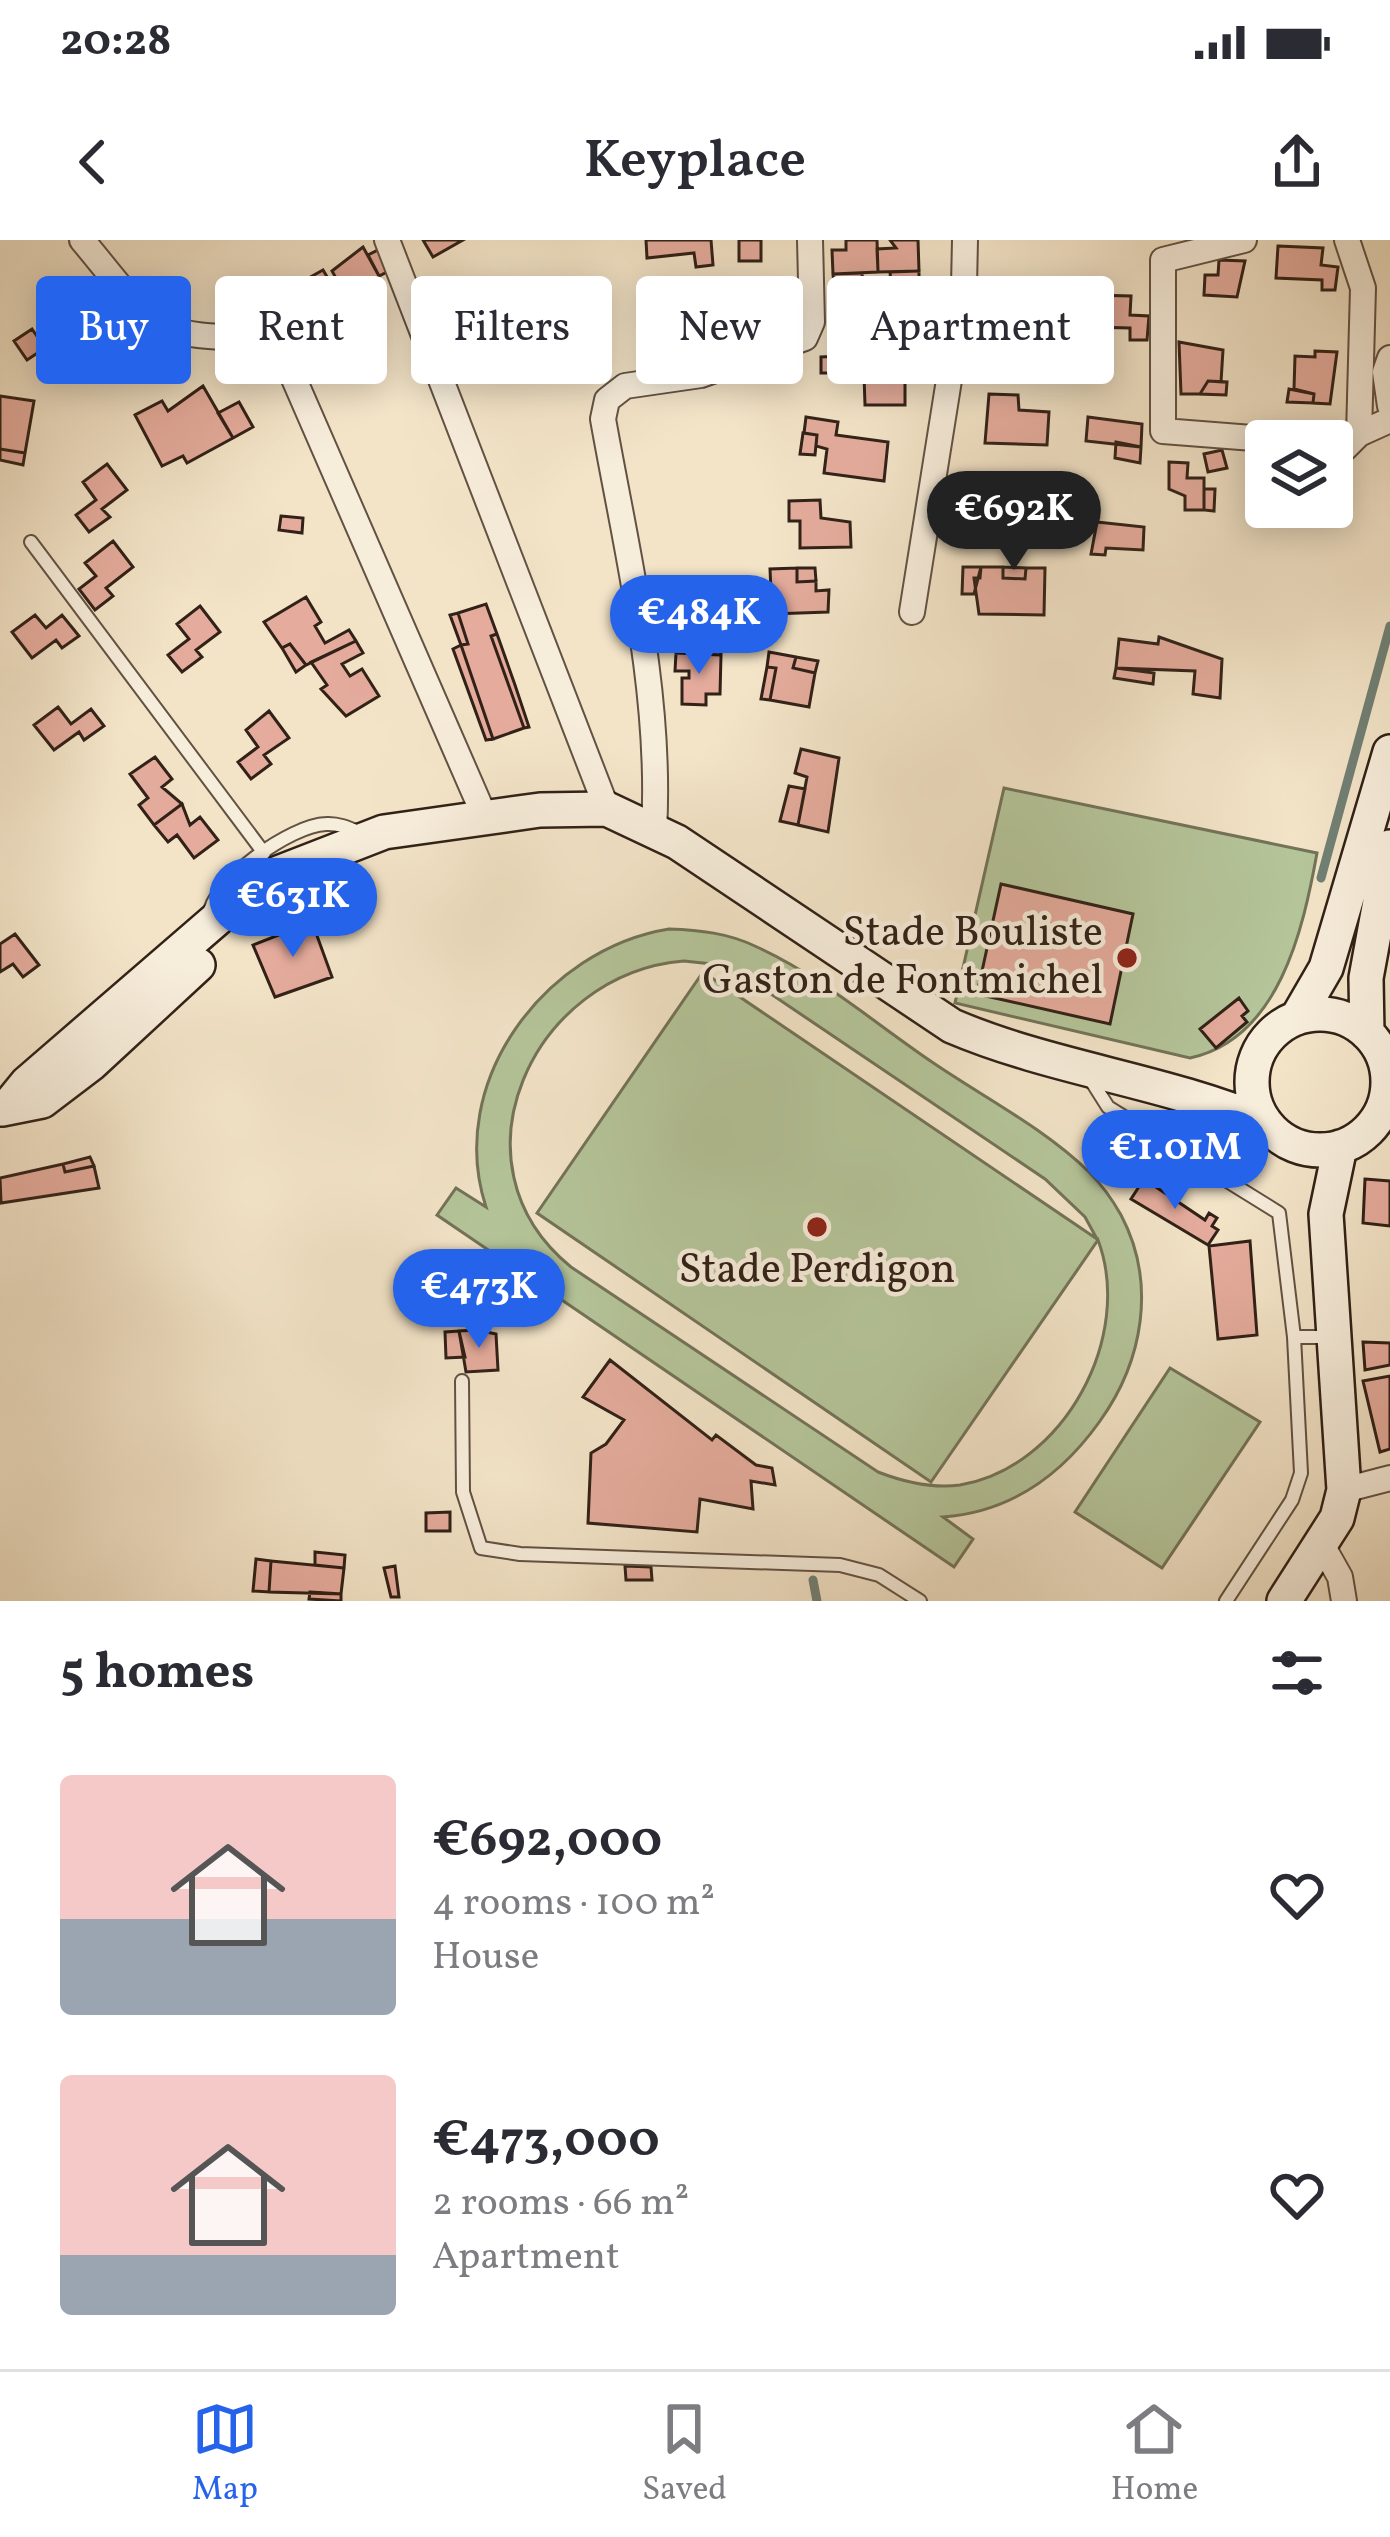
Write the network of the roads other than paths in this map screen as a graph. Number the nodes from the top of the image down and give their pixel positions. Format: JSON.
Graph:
{"nodes":[{"id":1,"x":82,"y":240,"type":"edge"},
{"id":2,"x":387,"y":240,"type":"edge"},
{"id":3,"x":810,"y":240,"type":"edge"},
{"id":4,"x":965,"y":240,"type":"edge"},
{"id":5,"x":1244,"y":240,"type":"edge"},
{"id":6,"x":1347,"y":240,"type":"edge"},
{"id":7,"x":1390,"y":358,"type":"edge"},
{"id":8,"x":1390,"y":406,"type":"edge"},
{"id":9,"x":1390,"y":420,"type":"edge"},
{"id":10,"x":1359,"y":434,"type":"junction"},
{"id":11,"x":1245,"y":437,"type":"edge"},
{"id":12,"x":1353,"y":440,"type":"edge"},
{"id":13,"x":31,"y":542,"type":"dead end"},
{"id":14,"x":911,"y":612,"type":"dead end"},
{"id":15,"x":1390,"y":752,"type":"edge"},
{"id":16,"x":607,"y":809,"type":"junction"},
{"id":17,"x":484,"y":815,"type":"junction"},
{"id":18,"x":654,"y":831,"type":"junction"},
{"id":19,"x":370,"y":837,"type":"junction"},
{"id":20,"x":1390,"y":847,"type":"edge"},
{"id":21,"x":264,"y":853,"type":"junction"},
{"id":22,"x":301,"y":862,"type":"junction"},
{"id":23,"x":209,"y":926,"type":"junction"},
{"id":24,"x":1297,"y":1018,"type":"junction"},
{"id":25,"x":1367,"y":1033,"type":"junction"},
{"id":26,"x":1082,"y":1066,"type":"junction"},
{"id":27,"x":1252,"y":1076,"type":"junction"},
{"id":28,"x":1206,"y":1098,"type":"junction"},
{"id":29,"x":5,"y":1107,"type":"edge"},
{"id":30,"x":1265,"y":1124,"type":"junction"},
{"id":31,"x":1293,"y":1145,"type":"junction"},
{"id":32,"x":1340,"y":1147,"type":"junction"},
{"id":33,"x":1326,"y":1214,"type":"junction"},
{"id":34,"x":1294,"y":1337,"type":"junction"},
{"id":35,"x":1337,"y":1337,"type":"junction"},
{"id":36,"x":462,"y":1381,"type":"dead end"},
{"id":37,"x":1390,"y":1478,"type":"edge"},
{"id":38,"x":1344,"y":1490,"type":"junction"},
{"id":39,"x":1322,"y":1545,"type":"junction"},
{"id":40,"x":920,"y":1601,"type":"edge"},
{"id":41,"x":1226,"y":1601,"type":"edge"},
{"id":42,"x":1283,"y":1601,"type":"edge"},
{"id":43,"x":1345,"y":1601,"type":"edge"}],
"edges":[{"from":1,"to":17,"type":"street"},
{"from":2,"to":16,"type":"street"},
{"from":3,"to":18,"type":"street"},
{"from":4,"to":14,"type":"street"},
{"from":5,"to":11,"type":"street"},
{"from":6,"to":10,"type":"street"},
{"from":7,"to":8,"type":"street"},
{"from":9,"to":10,"type":"street"},
{"from":10,"to":12,"type":"street"},
{"from":13,"to":21,"type":"lane"},
{"from":15,"to":24,"type":"main road"},
{"from":16,"to":17,"type":"main road"},
{"from":16,"to":18,"type":"main road"},
{"from":17,"to":19,"type":"main road"},
{"from":18,"to":26,"type":"main road"},
{"from":19,"to":21,"type":"lane"},
{"from":19,"to":22,"type":"main road"},
{"from":20,"to":25,"type":"main road"},
{"from":21,"to":23,"type":"lane"},
{"from":22,"to":23,"type":"main road"},
{"from":22,"to":29,"type":"main road"},
{"from":23,"to":29,"type":"main road"},
{"from":24,"to":25,"type":"main road"},
{"from":24,"to":27,"type":"main road"},
{"from":25,"to":32,"type":"main road"},
{"from":26,"to":28,"type":"main road"},
{"from":26,"to":34,"type":"lane"},
{"from":27,"to":28,"type":"main road"},
{"from":27,"to":30,"type":"main road"},
{"from":28,"to":30,"type":"main road"},
{"from":30,"to":31,"type":"main road"},
{"from":31,"to":32,"type":"main road"},
{"from":31,"to":33,"type":"main road"},
{"from":32,"to":33,"type":"main road"},
{"from":33,"to":35,"type":"main road"},
{"from":34,"to":35,"type":"lane"},
{"from":34,"to":41,"type":"lane"},
{"from":35,"to":38,"type":"main road"},
{"from":36,"to":40,"type":"lane"},
{"from":37,"to":38,"type":"street"},
{"from":38,"to":39,"type":"main road"},
{"from":39,"to":42,"type":"main road"},
{"from":39,"to":43,"type":"street"}]}
